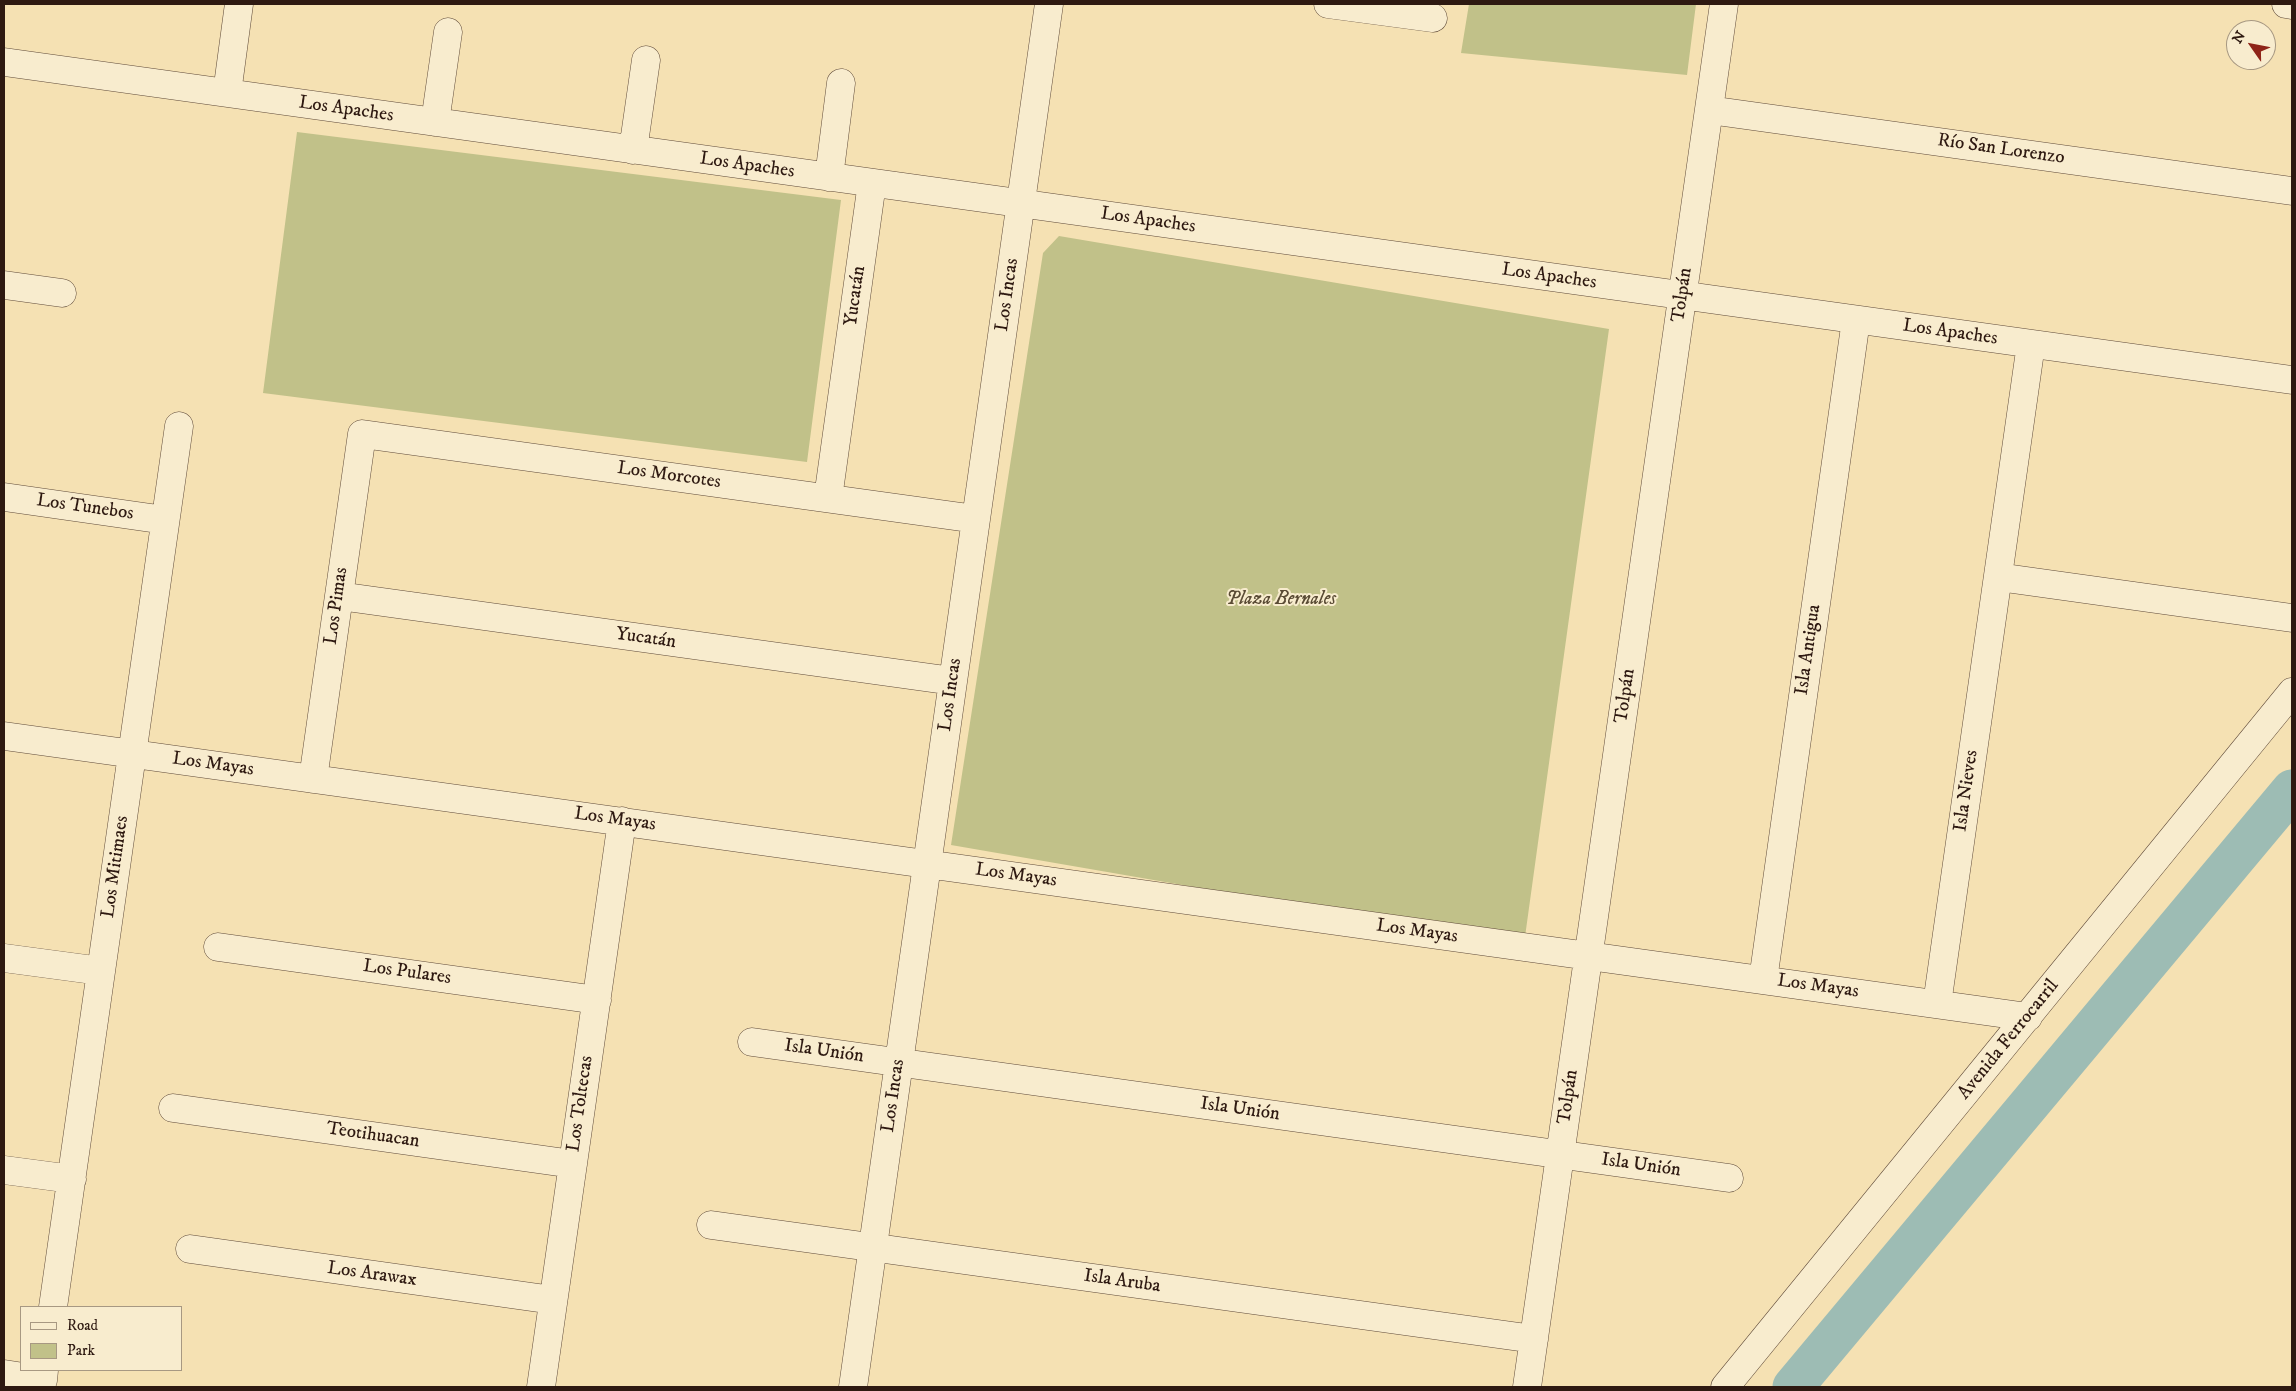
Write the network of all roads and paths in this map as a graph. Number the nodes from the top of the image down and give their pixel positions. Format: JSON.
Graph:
{"nodes":[{"id":1,"x":239,"y":4,"type":"edge"},
{"id":2,"x":1049,"y":4,"type":"edge"},
{"id":3,"x":1328,"y":4,"type":"edge"},
{"id":4,"x":1724,"y":4,"type":"edge"},
{"id":5,"x":2286,"y":4,"type":"edge"},
{"id":6,"x":2292,"y":5,"type":"edge"},
{"id":7,"x":1433,"y":18,"type":"dead end"},
{"id":8,"x":448,"y":32,"type":"dead end"},
{"id":9,"x":646,"y":60,"type":"dead end"},
{"id":10,"x":4,"y":62,"type":"edge"},
{"id":11,"x":841,"y":83,"type":"dead end"},
{"id":12,"x":227,"y":94,"type":"junction"},
{"id":13,"x":1709,"y":110,"type":"junction"},
{"id":14,"x":435,"y":122,"type":"junction"},
{"id":15,"x":633,"y":150,"type":"junction"},
{"id":16,"x":829,"y":177,"type":"junction"},
{"id":17,"x":872,"y":183,"type":"junction"},
{"id":18,"x":2292,"y":191,"type":"edge"},
{"id":19,"x":1021,"y":203,"type":"junction"},
{"id":20,"x":4,"y":285,"type":"edge"},
{"id":21,"x":62,"y":293,"type":"dead end"},
{"id":22,"x":1683,"y":295,"type":"junction"},
{"id":23,"x":1856,"y":320,"type":"junction"},
{"id":24,"x":2031,"y":344,"type":"junction"},
{"id":25,"x":2292,"y":380,"type":"edge"},
{"id":26,"x":179,"y":426,"type":"dead end"},
{"id":27,"x":362,"y":434,"type":"joint"},
{"id":28,"x":4,"y":497,"type":"edge"},
{"id":29,"x":828,"y":498,"type":"junction"},
{"id":30,"x":976,"y":519,"type":"junction"},
{"id":31,"x":166,"y":520,"type":"junction"},
{"id":32,"x":1998,"y":578,"type":"junction"},
{"id":33,"x":339,"y":596,"type":"junction"},
{"id":34,"x":2292,"y":618,"type":"edge"},
{"id":35,"x":953,"y":682,"type":"junction"},
{"id":36,"x":2292,"y":692,"type":"edge"},
{"id":37,"x":4,"y":736,"type":"edge"},
{"id":38,"x":132,"y":754,"type":"junction"},
{"id":39,"x":313,"y":778,"type":"junction"},
{"id":40,"x":622,"y":821,"type":"junction"},
{"id":41,"x":927,"y":864,"type":"junction"},
{"id":42,"x":218,"y":947,"type":"dead end"},
{"id":43,"x":1589,"y":956,"type":"junction"},
{"id":44,"x":4,"y":958,"type":"edge"},
{"id":45,"x":102,"y":971,"type":"junction"},
{"id":46,"x":1763,"y":980,"type":"junction"},
{"id":47,"x":597,"y":1000,"type":"junction"},
{"id":48,"x":1937,"y":1004,"type":"junction"},
{"id":49,"x":2028,"y":1017,"type":"junction"},
{"id":50,"x":752,"y":1042,"type":"dead end"},
{"id":51,"x":899,"y":1062,"type":"junction"},
{"id":52,"x":173,"y":1108,"type":"dead end"},
{"id":53,"x":1561,"y":1155,"type":"junction"},
{"id":54,"x":573,"y":1164,"type":"junction"},
{"id":55,"x":4,"y":1170,"type":"edge"},
{"id":56,"x":1729,"y":1178,"type":"dead end"},
{"id":57,"x":72,"y":1179,"type":"junction"},
{"id":58,"x":711,"y":1225,"type":"dead end"},
{"id":59,"x":873,"y":1247,"type":"junction"},
{"id":60,"x":190,"y":1249,"type":"dead end"},
{"id":61,"x":553,"y":1300,"type":"junction"},
{"id":62,"x":54,"y":1306,"type":"edge"},
{"id":63,"x":1534,"y":1339,"type":"junction"},
{"id":64,"x":4,"y":1374,"type":"edge"},
{"id":65,"x":44,"y":1375,"type":"edge"},
{"id":66,"x":541,"y":1387,"type":"edge"},
{"id":67,"x":853,"y":1387,"type":"edge"},
{"id":68,"x":1527,"y":1387,"type":"edge"},
{"id":69,"x":1725,"y":1387,"type":"edge"}],
"edges":[{"from":1,"to":12,"type":"street"},
{"from":2,"to":19,"type":"street","name":"Los Incas"},
{"from":3,"to":7,"type":"street"},
{"from":4,"to":13,"type":"street","name":"Tolpán"},
{"from":5,"to":6,"type":"street"},
{"from":8,"to":14,"type":"street"},
{"from":9,"to":15,"type":"street"},
{"from":10,"to":12,"type":"street","name":"Los Apaches"},
{"from":11,"to":16,"type":"street"},
{"from":12,"to":14,"type":"street","name":"Los Apaches"},
{"from":13,"to":18,"type":"street","name":"Río San Lorenzo"},
{"from":13,"to":22,"type":"street","name":"Tolpán"},
{"from":14,"to":15,"type":"street","name":"Los Apaches"},
{"from":15,"to":16,"type":"street","name":"Los Apaches"},
{"from":16,"to":17,"type":"street","name":"Los Apaches"},
{"from":17,"to":19,"type":"street","name":"Los Apaches"},
{"from":17,"to":29,"type":"street","name":"Yucatán"},
{"from":19,"to":22,"type":"street","name":"Los Apaches"},
{"from":19,"to":30,"type":"street","name":"Los Incas"},
{"from":20,"to":21,"type":"street"},
{"from":22,"to":23,"type":"street","name":"Los Apaches"},
{"from":22,"to":43,"type":"street","name":"Tolpán"},
{"from":23,"to":24,"type":"street","name":"Los Apaches"},
{"from":23,"to":46,"type":"street","name":"Isla Antigua"},
{"from":24,"to":25,"type":"street","name":"Los Apaches"},
{"from":24,"to":32,"type":"street","name":"Isla Nieves"},
{"from":26,"to":31,"type":"street","name":"Los Mitimaes"},
{"from":27,"to":29,"type":"street","name":"Los Morcotes"},
{"from":27,"to":33,"type":"street","name":"Los Pimas"},
{"from":28,"to":31,"type":"street","name":"Los Tunebos"},
{"from":29,"to":30,"type":"street","name":"Los Morcotes"},
{"from":30,"to":35,"type":"street","name":"Los Incas"},
{"from":31,"to":38,"type":"street","name":"Los Mitimaes"},
{"from":32,"to":34,"type":"street"},
{"from":32,"to":48,"type":"street","name":"Isla Nieves"},
{"from":33,"to":35,"type":"street","name":"Yucatán"},
{"from":33,"to":39,"type":"street","name":"Los Pimas"},
{"from":35,"to":41,"type":"street","name":"Los Incas"},
{"from":36,"to":49,"type":"street","name":"Avenida Ferrocarril"},
{"from":37,"to":38,"type":"street","name":"Los Mayas"},
{"from":38,"to":39,"type":"street","name":"Los Mayas"},
{"from":38,"to":45,"type":"street","name":"Los Mitimaes"},
{"from":39,"to":40,"type":"street","name":"Los Mayas"},
{"from":40,"to":41,"type":"street","name":"Los Mayas"},
{"from":40,"to":47,"type":"street","name":"Los Toltecas"},
{"from":41,"to":43,"type":"street","name":"Los Mayas"},
{"from":41,"to":51,"type":"street","name":"Los Incas"},
{"from":42,"to":47,"type":"street","name":"Los Pulares"},
{"from":43,"to":46,"type":"street","name":"Los Mayas"},
{"from":43,"to":53,"type":"street","name":"Tolpán"},
{"from":44,"to":45,"type":"street"},
{"from":45,"to":57,"type":"street","name":"Los Mitimaes"},
{"from":46,"to":48,"type":"street","name":"Los Mayas"},
{"from":47,"to":54,"type":"street","name":"Los Toltecas"},
{"from":48,"to":49,"type":"street","name":"Los Mayas"},
{"from":49,"to":69,"type":"street","name":"Avenida Ferrocarril"},
{"from":50,"to":51,"type":"street","name":"Isla Unión"},
{"from":51,"to":53,"type":"street","name":"Isla Unión"},
{"from":51,"to":59,"type":"street","name":"Los Incas"},
{"from":52,"to":54,"type":"street","name":"Teotihuacan"},
{"from":53,"to":56,"type":"street","name":"Isla Unión"},
{"from":53,"to":63,"type":"street","name":"Tolpán"},
{"from":54,"to":61,"type":"street","name":"Los Toltecas"},
{"from":55,"to":57,"type":"street"},
{"from":57,"to":62,"type":"street","name":"Los Mitimaes"},
{"from":58,"to":59,"type":"street","name":"Isla Aruba"},
{"from":59,"to":63,"type":"street","name":"Isla Aruba"},
{"from":59,"to":67,"type":"street","name":"Los Incas"},
{"from":60,"to":61,"type":"street","name":"Los Arawax"},
{"from":61,"to":66,"type":"street","name":"Los Toltecas"},
{"from":63,"to":68,"type":"street","name":"Tolpán"},
{"from":64,"to":65,"type":"street"}]}
